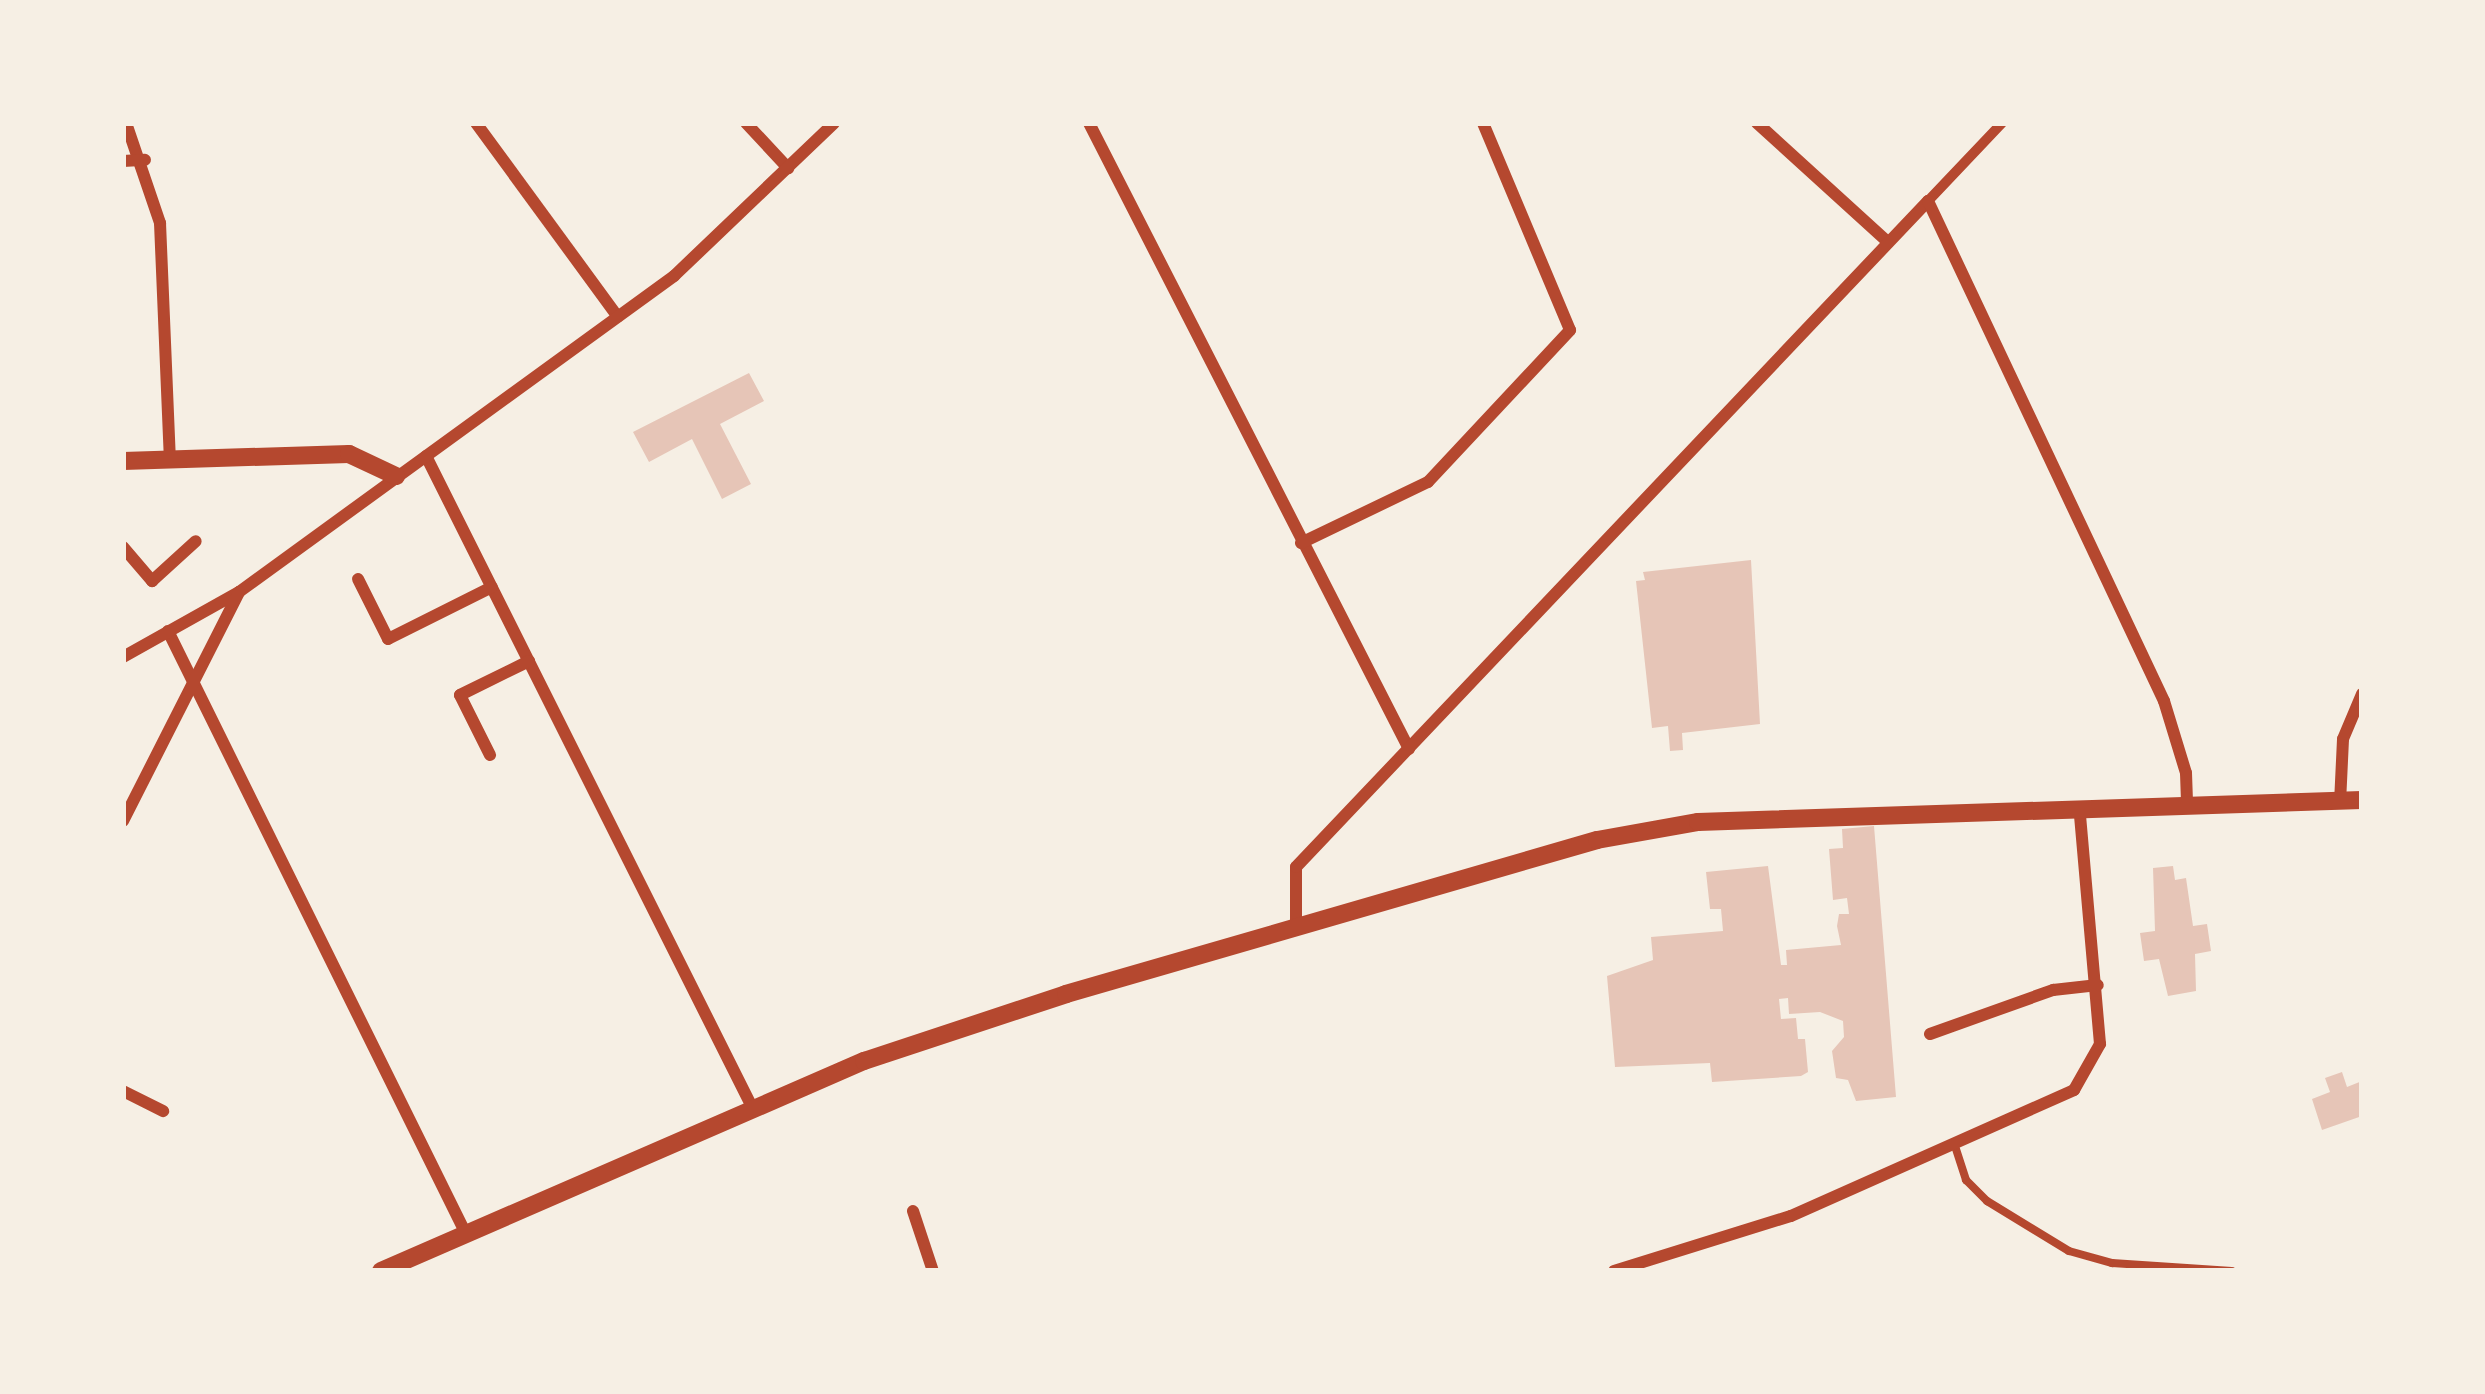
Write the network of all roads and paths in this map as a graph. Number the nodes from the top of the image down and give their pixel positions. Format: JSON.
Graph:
{"nodes":[{"id":1,"x":126,"y":123,"type":"edge"},
{"id":2,"x":476,"y":123,"type":"edge"},
{"id":3,"x":746,"y":123,"type":"edge"},
{"id":4,"x":834,"y":123,"type":"edge"},
{"id":5,"x":1089,"y":123,"type":"edge"},
{"id":6,"x":1483,"y":123,"type":"edge"},
{"id":7,"x":1757,"y":123,"type":"edge"},
{"id":8,"x":2002,"y":123,"type":"edge"},
{"id":9,"x":145,"y":160,"type":"junction"},
{"id":10,"x":123,"y":161,"type":"edge"},
{"id":11,"x":788,"y":168,"type":"junction"},
{"id":12,"x":1928,"y":201,"type":"junction"},
{"id":13,"x":1888,"y":242,"type":"junction"},
{"id":14,"x":618,"y":317,"type":"junction"},
{"id":15,"x":426,"y":456,"type":"junction"},
{"id":16,"x":170,"y":457,"type":"junction"},
{"id":17,"x":123,"y":461,"type":"edge"},
{"id":18,"x":396,"y":476,"type":"junction"},
{"id":19,"x":196,"y":542,"type":"dead end"},
{"id":20,"x":1301,"y":543,"type":"junction"},
{"id":21,"x":123,"y":548,"type":"edge"},
{"id":22,"x":358,"y":579,"type":"dead end"},
{"id":23,"x":492,"y":587,"type":"junction"},
{"id":24,"x":238,"y":592,"type":"junction"},
{"id":25,"x":168,"y":631,"type":"junction"},
{"id":26,"x":123,"y":657,"type":"edge"},
{"id":27,"x":529,"y":661,"type":"junction"},
{"id":28,"x":195,"y":680,"type":"junction"},
{"id":29,"x":2362,"y":694,"type":"edge"},
{"id":30,"x":1409,"y":748,"type":"junction"},
{"id":31,"x":490,"y":754,"type":"dead end"},
{"id":32,"x":2362,"y":800,"type":"edge"},
{"id":33,"x":2340,"y":803,"type":"junction"},
{"id":34,"x":2187,"y":809,"type":"junction"},
{"id":35,"x":2080,"y":815,"type":"junction"},
{"id":36,"x":123,"y":821,"type":"edge"},
{"id":37,"x":1296,"y":926,"type":"junction"},
{"id":38,"x":2098,"y":985,"type":"junction"},
{"id":39,"x":1930,"y":1034,"type":"dead end"},
{"id":40,"x":123,"y":1090,"type":"edge"},
{"id":41,"x":751,"y":1105,"type":"junction"},
{"id":42,"x":163,"y":1111,"type":"dead end"},
{"id":43,"x":1955,"y":1146,"type":"junction"},
{"id":44,"x":913,"y":1211,"type":"dead end"},
{"id":45,"x":465,"y":1232,"type":"junction"},
{"id":46,"x":381,"y":1271,"type":"edge"},
{"id":47,"x":933,"y":1271,"type":"edge"},
{"id":48,"x":1614,"y":1271,"type":"edge"},
{"id":49,"x":2232,"y":1271,"type":"edge"}],
"edges":[{"from":1,"to":9,"type":"street"},
{"from":2,"to":14,"type":"street"},
{"from":3,"to":11,"type":"street"},
{"from":4,"to":11,"type":"street"},
{"from":5,"to":20,"type":"street"},
{"from":6,"to":20,"type":"street"},
{"from":7,"to":13,"type":"street"},
{"from":8,"to":12,"type":"street"},
{"from":9,"to":10,"type":"street"},
{"from":9,"to":16,"type":"street"},
{"from":11,"to":14,"type":"street"},
{"from":12,"to":13,"type":"street"},
{"from":12,"to":34,"type":"street"},
{"from":13,"to":30,"type":"street"},
{"from":14,"to":15,"type":"street"},
{"from":15,"to":18,"type":"street"},
{"from":15,"to":23,"type":"street"},
{"from":16,"to":17,"type":"street"},
{"from":16,"to":18,"type":"street"},
{"from":18,"to":24,"type":"street"},
{"from":19,"to":21,"type":"street"},
{"from":20,"to":30,"type":"street"},
{"from":22,"to":23,"type":"street"},
{"from":23,"to":27,"type":"street"},
{"from":24,"to":25,"type":"street"},
{"from":24,"to":28,"type":"street"},
{"from":25,"to":26,"type":"street"},
{"from":25,"to":28,"type":"street"},
{"from":27,"to":31,"type":"street"},
{"from":27,"to":41,"type":"street"},
{"from":28,"to":36,"type":"street"},
{"from":28,"to":45,"type":"street"},
{"from":29,"to":33,"type":"street"},
{"from":30,"to":37,"type":"street"},
{"from":32,"to":33,"type":"street"},
{"from":33,"to":34,"type":"street"},
{"from":34,"to":35,"type":"street"},
{"from":35,"to":37,"type":"street"},
{"from":35,"to":38,"type":"street"},
{"from":37,"to":41,"type":"street"},
{"from":38,"to":39,"type":"street"},
{"from":38,"to":43,"type":"street"},
{"from":40,"to":42,"type":"street"},
{"from":41,"to":45,"type":"street"},
{"from":43,"to":48,"type":"street"},
{"from":43,"to":49,"type":"lane"},
{"from":44,"to":47,"type":"street"},
{"from":45,"to":46,"type":"street"}]}
